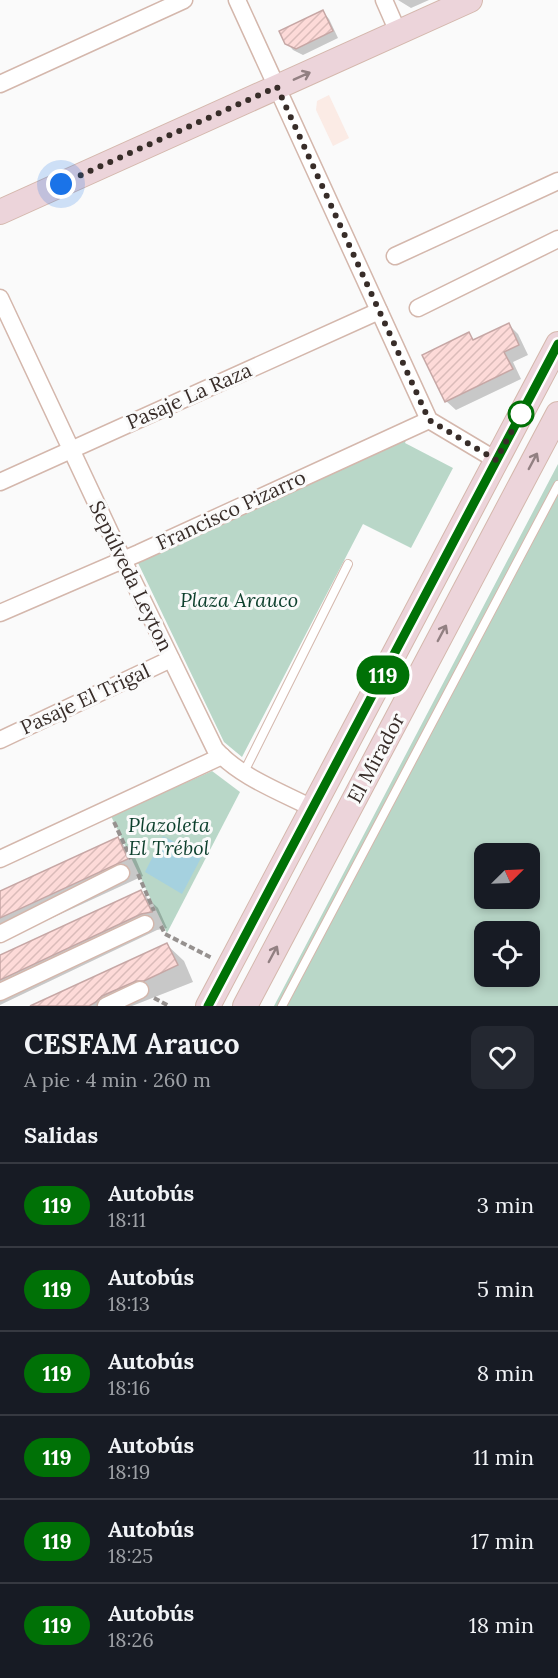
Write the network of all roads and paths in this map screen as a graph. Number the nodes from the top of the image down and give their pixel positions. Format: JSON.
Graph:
{"nodes":[{"id":1,"x":184,"y":0,"type":"edge"},
{"id":2,"x":237,"y":0,"type":"edge"},
{"id":3,"x":384,"y":0,"type":"edge"},
{"id":4,"x":470,"y":0,"type":"edge"},
{"id":5,"x":398,"y":32,"type":"junction"},
{"id":6,"x":0,"y":84,"type":"edge"},
{"id":7,"x":277,"y":87,"type":"junction"},
{"id":8,"x":558,"y":181,"type":"edge"},
{"id":9,"x":0,"y":212,"type":"edge"},
{"id":10,"x":558,"y":239,"type":"edge"},
{"id":11,"x":395,"y":256,"type":"dead end"},
{"id":12,"x":0,"y":298,"type":"edge"},
{"id":13,"x":418,"y":308,"type":"dead end"},
{"id":14,"x":379,"y":311,"type":"junction"},
{"id":15,"x":558,"y":344,"type":"edge"},
{"id":16,"x":558,"y":414,"type":"edge"},
{"id":17,"x":429,"y":420,"type":"junction"},
{"id":18,"x":71,"y":450,"type":"junction"},
{"id":19,"x":496,"y":460,"type":"junction"},
{"id":20,"x":0,"y":482,"type":"edge"},
{"id":21,"x":558,"y":484,"type":"edge"},
{"id":22,"x":464,"y":520,"type":"junction"},
{"id":23,"x":492,"y":537,"type":"junction"},
{"id":24,"x":123,"y":560,"type":"junction"},
{"id":25,"x":348,"y":564,"type":"dead end"},
{"id":26,"x":0,"y":613,"type":"edge"},
{"id":27,"x":171,"y":659,"type":"junction"},
{"id":28,"x":0,"y":740,"type":"edge"},
{"id":29,"x":222,"y":756,"type":"junction"},
{"id":30,"x":244,"y":772,"type":"junction"},
{"id":31,"x":312,"y":808,"type":"junction"},
{"id":32,"x":108,"y":809,"type":"junction"},
{"id":33,"x":0,"y":859,"type":"edge"},
{"id":34,"x":121,"y":873,"type":"dead end"},
{"id":35,"x":272,"y":884,"type":"junction"},
{"id":36,"x":302,"y":899,"type":"junction"},
{"id":37,"x":146,"y":924,"type":"dead end"},
{"id":38,"x":0,"y":934,"type":"edge"},
{"id":39,"x":228,"y":967,"type":"junction"},
{"id":40,"x":140,"y":990,"type":"dead end"},
{"id":41,"x":0,"y":992,"type":"edge"},
{"id":42,"x":106,"y":1006,"type":"edge"},
{"id":43,"x":208,"y":1006,"type":"edge"},
{"id":44,"x":245,"y":1006,"type":"edge"},
{"id":45,"x":282,"y":1006,"type":"edge"}],
"edges":[{"from":1,"to":6,"type":"street"},
{"from":2,"to":7,"type":"street"},
{"from":3,"to":5,"type":"street"},
{"from":4,"to":5,"type":"main road"},
{"from":7,"to":5,"type":"main road","one_way":true},
{"from":7,"to":9,"type":"main road"},
{"from":7,"to":14,"type":"street"},
{"from":8,"to":11,"type":"street"},
{"from":10,"to":13,"type":"street"},
{"from":12,"to":18,"type":"street","name":"Sepúlveda Leyton"},
{"from":14,"to":17,"type":"street"},
{"from":14,"to":18,"type":"street","name":"Pasaje La Raza"},
{"from":15,"to":19,"type":"main road","name":"El Mirador"},
{"from":23,"to":16,"type":"main road","name":"El Mirador","one_way":true},
{"from":17,"to":19,"type":"street"},
{"from":17,"to":24,"type":"street","name":"Francisco Pizarro"},
{"from":18,"to":20,"type":"street","name":"Pasaje La Raza"},
{"from":18,"to":24,"type":"street","name":"Sepúlveda Leyton"},
{"from":19,"to":22,"type":"main road","name":"El Mirador"},
{"from":21,"to":45,"type":"lane"},
{"from":22,"to":23,"type":"main road"},
{"from":22,"to":31,"type":"main road","name":"El Mirador"},
{"from":36,"to":23,"type":"main road","name":"El Mirador","one_way":true},
{"from":24,"to":26,"type":"street","name":"Francisco Pizarro"},
{"from":24,"to":27,"type":"street","name":"Sepúlveda Leyton"},
{"from":25,"to":30,"type":"lane"},
{"from":27,"to":28,"type":"street","name":"Pasaje El Trigal"},
{"from":27,"to":29,"type":"street","name":"Sepúlveda Leyton"},
{"from":29,"to":30,"type":"street","name":"Sepúlveda Leyton"},
{"from":29,"to":32,"type":"street"},
{"from":30,"to":31,"type":"street","name":"Sepúlveda Leyton"},
{"from":31,"to":35,"type":"main road","name":"El Mirador"},
{"from":32,"to":33,"type":"street"},
{"from":32,"to":39,"type":"path"},
{"from":34,"to":38,"type":"street"},
{"from":35,"to":36,"type":"main road"},
{"from":35,"to":39,"type":"main road","name":"El Mirador"},
{"from":44,"to":36,"type":"main road","name":"El Mirador","one_way":true},
{"from":37,"to":41,"type":"street"},
{"from":39,"to":43,"type":"main road","name":"El Mirador"},
{"from":40,"to":42,"type":"street"}]}
